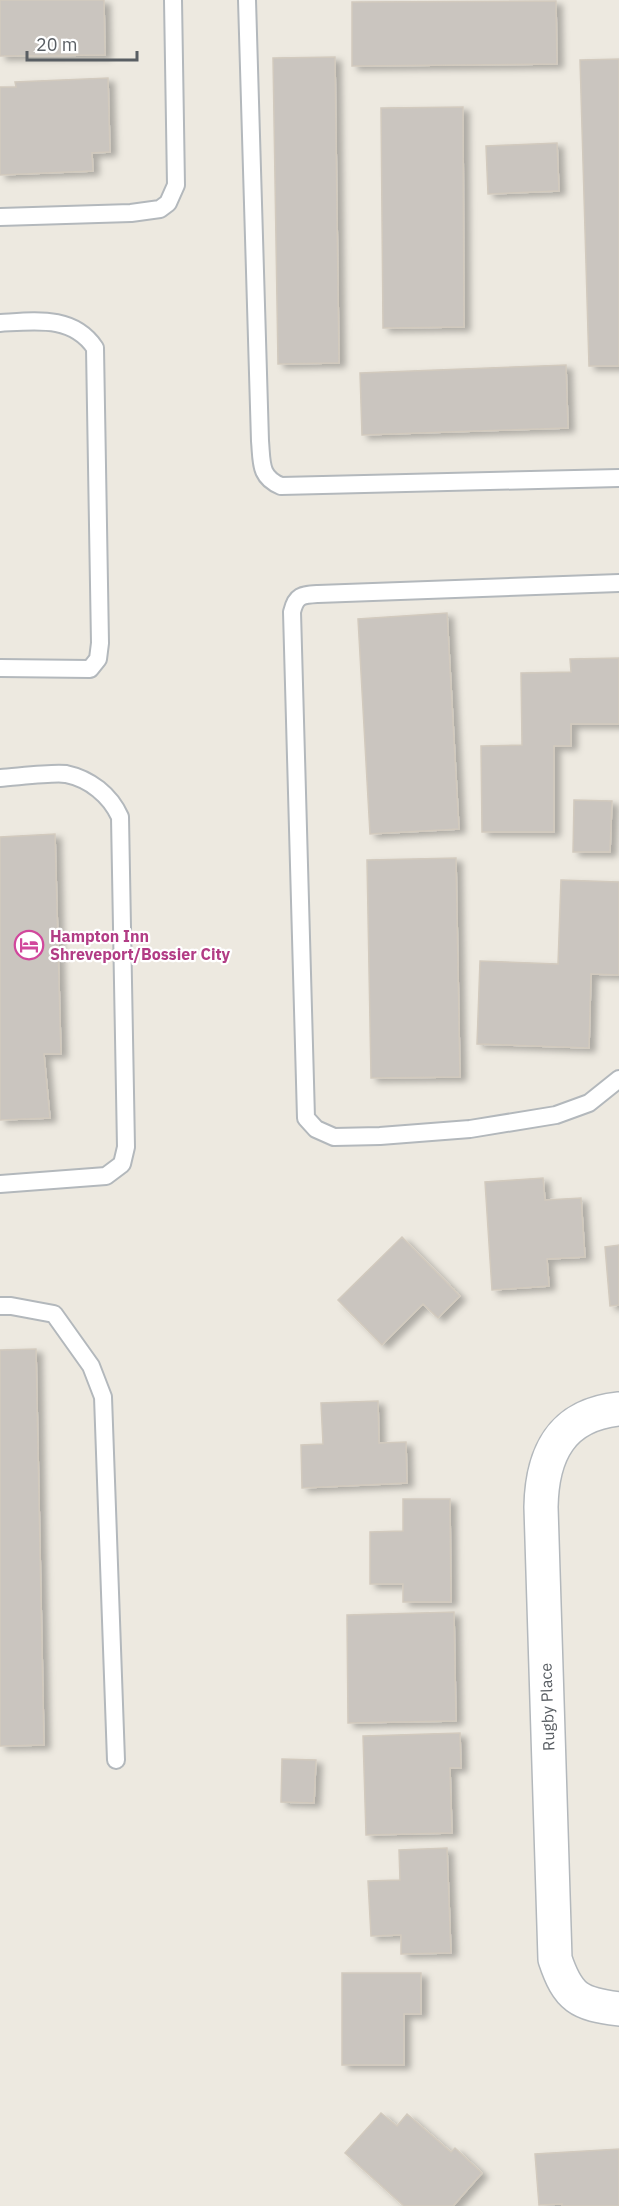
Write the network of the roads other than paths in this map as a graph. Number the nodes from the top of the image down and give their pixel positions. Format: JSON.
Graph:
{"nodes":[{"id":1,"x":173,"y":0,"type":"edge"},
{"id":2,"x":247,"y":0,"type":"edge"},
{"id":3,"x":0,"y":217,"type":"edge"},
{"id":4,"x":0,"y":323,"type":"edge"},
{"id":5,"x":619,"y":478,"type":"edge"},
{"id":6,"x":619,"y":582,"type":"edge"},
{"id":7,"x":0,"y":668,"type":"edge"},
{"id":8,"x":0,"y":778,"type":"edge"},
{"id":9,"x":619,"y":1078,"type":"edge"},
{"id":10,"x":0,"y":1184,"type":"edge"},
{"id":11,"x":0,"y":1306,"type":"edge"},
{"id":12,"x":619,"y":1409,"type":"edge"},
{"id":13,"x":116,"y":1760,"type":"dead end"},
{"id":14,"x":619,"y":2009,"type":"edge"}],
"edges":[{"from":1,"to":3,"type":"lane"},
{"from":2,"to":5,"type":"lane"},
{"from":4,"to":7,"type":"lane"},
{"from":6,"to":9,"type":"lane"},
{"from":8,"to":10,"type":"lane"},
{"from":11,"to":13,"type":"lane"},
{"from":12,"to":14,"type":"street","name":"Rugby Place"}]}
